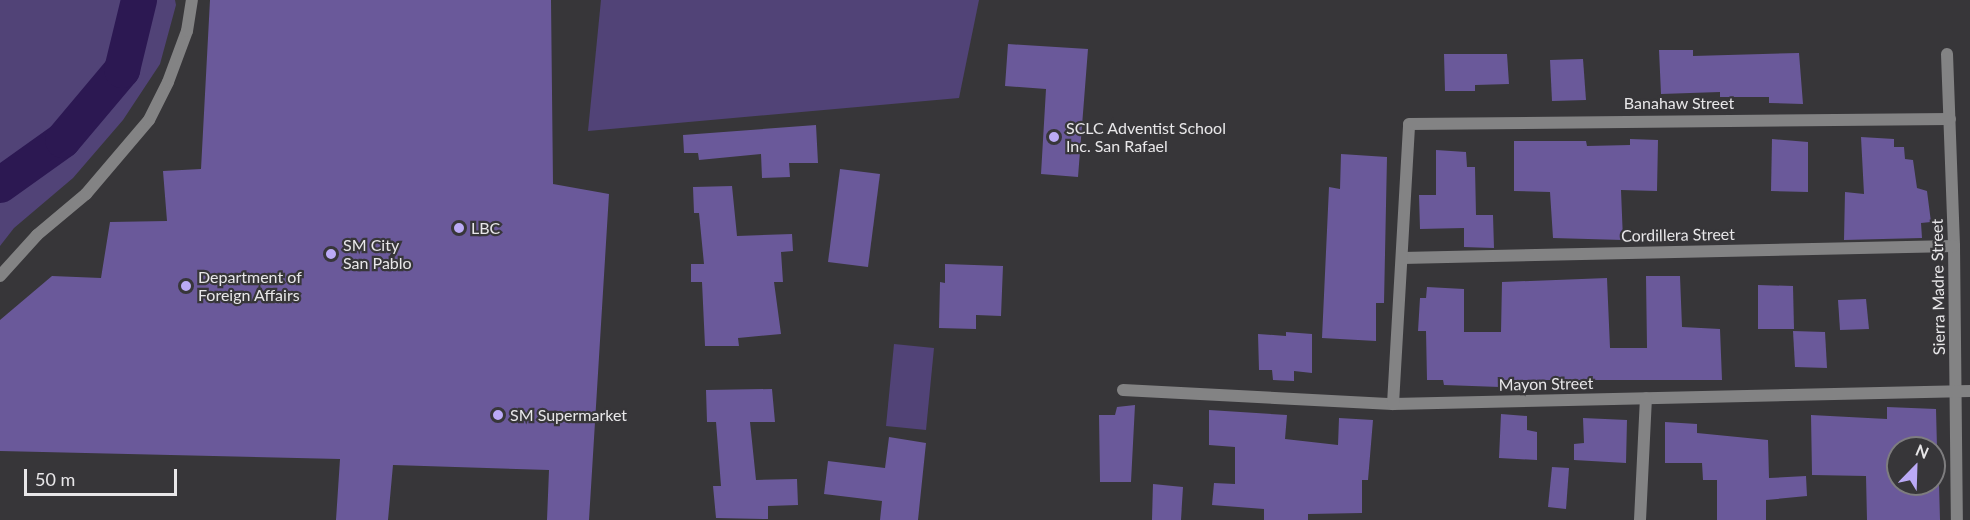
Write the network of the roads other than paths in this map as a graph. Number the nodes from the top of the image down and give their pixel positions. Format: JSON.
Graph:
{"nodes":[{"id":1,"x":192,"y":0,"type":"edge"},
{"id":2,"x":1947,"y":54,"type":"dead end"},
{"id":3,"x":1950,"y":119,"type":"junction"},
{"id":4,"x":1954,"y":246,"type":"junction"},
{"id":5,"x":1402,"y":258,"type":"junction"},
{"id":6,"x":0,"y":276,"type":"edge"},
{"id":7,"x":1123,"y":390,"type":"dead end"},
{"id":8,"x":1970,"y":391,"type":"edge"},
{"id":9,"x":1956,"y":392,"type":"junction"},
{"id":10,"x":1646,"y":398,"type":"junction"},
{"id":11,"x":1393,"y":404,"type":"junction"},
{"id":12,"x":1640,"y":520,"type":"edge"},
{"id":13,"x":1957,"y":520,"type":"edge"}],
"edges":[{"from":1,"to":6,"type":"street"},
{"from":2,"to":3,"type":"street","name":"Sierra Madre Street"},
{"from":3,"to":4,"type":"street","name":"Sierra Madre Street"},
{"from":3,"to":5,"type":"street","name":"Banahaw Street"},
{"from":4,"to":5,"type":"street","name":"Cordillera Street"},
{"from":4,"to":9,"type":"street","name":"Sierra Madre Street"},
{"from":5,"to":11,"type":"street"},
{"from":7,"to":11,"type":"street","name":"Mayon Street"},
{"from":8,"to":9,"type":"street","name":"Mayon Street"},
{"from":9,"to":10,"type":"street","name":"Mayon Street"},
{"from":9,"to":13,"type":"street","name":"Sierra Madre Street"},
{"from":10,"to":11,"type":"street","name":"Mayon Street"},
{"from":10,"to":12,"type":"street"}]}
